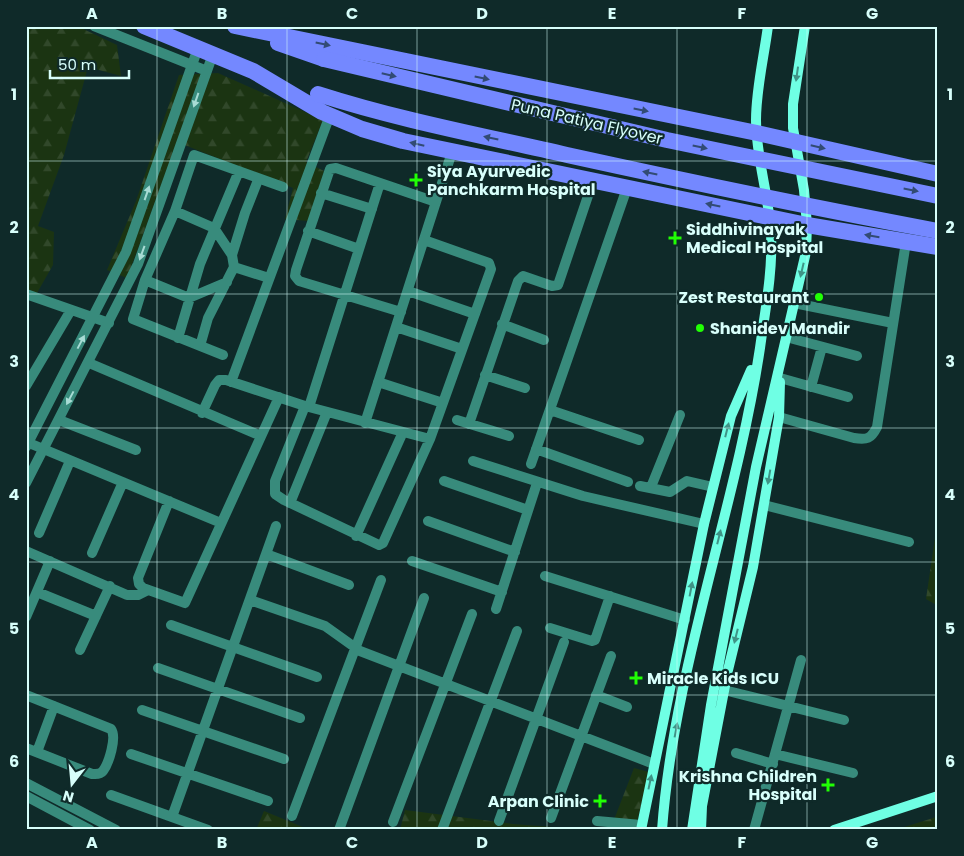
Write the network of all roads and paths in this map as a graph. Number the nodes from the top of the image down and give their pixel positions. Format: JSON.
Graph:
{"nodes":[{"id":1,"x":94,"y":26,"type":"edge"},
{"id":2,"x":144,"y":26,"type":"edge"},
{"id":3,"x":768,"y":26,"type":"edge"},
{"id":4,"x":804,"y":26,"type":"edge"},
{"id":5,"x":238,"y":27,"type":"edge"},
{"id":6,"x":277,"y":31,"type":"edge"},
{"id":7,"x":198,"y":48,"type":"junction"},
{"id":8,"x":213,"y":54,"type":"junction"},
{"id":9,"x":192,"y":65,"type":"junction"},
{"id":10,"x":206,"y":71,"type":"junction"},
{"id":11,"x":253,"y":71,"type":"junction"},
{"id":12,"x":330,"y":115,"type":"junction"},
{"id":13,"x":757,"y":133,"type":"junction"},
{"id":14,"x":795,"y":142,"type":"junction"},
{"id":15,"x":452,"y":152,"type":"junction"},
{"id":16,"x":239,"y":171,"type":"junction"},
{"id":17,"x":938,"y":174,"type":"edge"},
{"id":18,"x":258,"y":180,"type":"junction"},
{"id":19,"x":593,"y":181,"type":"junction"},
{"id":20,"x":380,"y":183,"type":"junction"},
{"id":21,"x":283,"y":187,"type":"dead end"},
{"id":22,"x":627,"y":188,"type":"junction"},
{"id":23,"x":321,"y":193,"type":"junction"},
{"id":24,"x":938,"y":196,"type":"edge"},
{"id":25,"x":436,"y":202,"type":"junction"},
{"id":26,"x":372,"y":209,"type":"junction"},
{"id":27,"x":175,"y":211,"type":"junction"},
{"id":28,"x":770,"y":217,"type":"junction"},
{"id":29,"x":807,"y":225,"type":"junction"},
{"id":30,"x":214,"y":228,"type":"junction"},
{"id":31,"x":308,"y":231,"type":"junction"},
{"id":32,"x":938,"y":231,"type":"edge"},
{"id":33,"x":424,"y":240,"type":"junction"},
{"id":34,"x":906,"y":242,"type":"junction"},
{"id":35,"x":938,"y":248,"type":"edge"},
{"id":36,"x":359,"y":249,"type":"junction"},
{"id":37,"x":232,"y":255,"type":"junction"},
{"id":38,"x":234,"y":267,"type":"junction"},
{"id":39,"x":269,"y":278,"type":"junction"},
{"id":40,"x":145,"y":280,"type":"junction"},
{"id":41,"x":226,"y":282,"type":"junction"},
{"id":42,"x":408,"y":291,"type":"junction"},
{"id":43,"x":26,"y":294,"type":"edge"},
{"id":44,"x":344,"y":294,"type":"junction"},
{"id":45,"x":189,"y":298,"type":"junction"},
{"id":46,"x":794,"y":303,"type":"junction"},
{"id":47,"x":71,"y":310,"type":"junction"},
{"id":48,"x":401,"y":312,"type":"junction"},
{"id":49,"x":475,"y":314,"type":"junction"},
{"id":50,"x":94,"y":318,"type":"junction"},
{"id":51,"x":109,"y":323,"type":"junction"},
{"id":52,"x":893,"y":323,"type":"junction"},
{"id":53,"x":502,"y":324,"type":"junction"},
{"id":54,"x":396,"y":328,"type":"junction"},
{"id":55,"x":786,"y":337,"type":"junction"},
{"id":56,"x":178,"y":338,"type":"junction"},
{"id":57,"x":544,"y":340,"type":"dead end"},
{"id":58,"x":200,"y":346,"type":"junction"},
{"id":59,"x":822,"y":347,"type":"junction"},
{"id":60,"x":462,"y":349,"type":"junction"},
{"id":61,"x":759,"y":349,"type":"junction"},
{"id":62,"x":222,"y":355,"type":"dead end"},
{"id":63,"x":857,"y":356,"type":"dead end"},
{"id":64,"x":781,"y":359,"type":"junction"},
{"id":65,"x":88,"y":363,"type":"junction"},
{"id":66,"x":485,"y":375,"type":"junction"},
{"id":67,"x":780,"y":378,"type":"junction"},
{"id":68,"x":231,"y":382,"type":"junction"},
{"id":69,"x":378,"y":382,"type":"junction"},
{"id":70,"x":26,"y":386,"type":"edge"},
{"id":71,"x":811,"y":386,"type":"junction"},
{"id":72,"x":525,"y":388,"type":"dead end"},
{"id":73,"x":848,"y":397,"type":"dead end"},
{"id":74,"x":279,"y":398,"type":"junction"},
{"id":75,"x":443,"y":403,"type":"junction"},
{"id":76,"x":307,"y":406,"type":"junction"},
{"id":77,"x":550,"y":410,"type":"junction"},
{"id":78,"x":327,"y":412,"type":"junction"},
{"id":79,"x":202,"y":413,"type":"junction"},
{"id":80,"x":680,"y":415,"type":"dead end"},
{"id":81,"x":779,"y":417,"type":"junction"},
{"id":82,"x":58,"y":420,"type":"junction"},
{"id":83,"x":457,"y":420,"type":"dead end"},
{"id":84,"x":365,"y":423,"type":"junction"},
{"id":85,"x":469,"y":424,"type":"junction"},
{"id":86,"x":403,"y":432,"type":"junction"},
{"id":87,"x":261,"y":436,"type":"junction"},
{"id":88,"x":509,"y":436,"type":"dead end"},
{"id":89,"x":430,"y":439,"type":"junction"},
{"id":90,"x":639,"y":440,"type":"dead end"},
{"id":91,"x":27,"y":445,"type":"edge"},
{"id":92,"x":43,"y":450,"type":"junction"},
{"id":93,"x":136,"y":450,"type":"dead end"},
{"id":94,"x":536,"y":450,"type":"junction"},
{"id":95,"x":70,"y":460,"type":"junction"},
{"id":96,"x":473,"y":461,"type":"dead end"},
{"id":97,"x":531,"y":464,"type":"dead end"},
{"id":98,"x":444,"y":481,"type":"dead end"},
{"id":99,"x":123,"y":482,"type":"junction"},
{"id":100,"x":628,"y":482,"type":"dead end"},
{"id":101,"x":26,"y":483,"type":"edge"},
{"id":102,"x":537,"y":483,"type":"junction"},
{"id":103,"x":713,"y":486,"type":"junction"},
{"id":104,"x":170,"y":501,"type":"junction"},
{"id":105,"x":290,"y":503,"type":"junction"},
{"id":106,"x":764,"y":505,"type":"junction"},
{"id":107,"x":528,"y":510,"type":"junction"},
{"id":108,"x":428,"y":521,"type":"dead end"},
{"id":109,"x":221,"y":523,"type":"junction"},
{"id":110,"x":704,"y":524,"type":"junction"},
{"id":111,"x":276,"y":526,"type":"dead end"},
{"id":112,"x":39,"y":534,"type":"dead end"},
{"id":113,"x":356,"y":536,"type":"junction"},
{"id":114,"x":909,"y":542,"type":"dead end"},
{"id":115,"x":26,"y":551,"type":"edge"},
{"id":116,"x":515,"y":552,"type":"junction"},
{"id":117,"x":92,"y":553,"type":"dead end"},
{"id":118,"x":266,"y":554,"type":"junction"},
{"id":119,"x":50,"y":561,"type":"junction"},
{"id":120,"x":412,"y":562,"type":"dead end"},
{"id":121,"x":545,"y":576,"type":"dead end"},
{"id":122,"x":380,"y":580,"type":"dead end"},
{"id":123,"x":349,"y":585,"type":"dead end"},
{"id":124,"x":110,"y":586,"type":"junction"},
{"id":125,"x":148,"y":590,"type":"junction"},
{"id":126,"x":37,"y":592,"type":"junction"},
{"id":127,"x":502,"y":592,"type":"junction"},
{"id":128,"x":610,"y":596,"type":"junction"},
{"id":129,"x":424,"y":598,"type":"dead end"},
{"id":130,"x":250,"y":600,"type":"junction"},
{"id":131,"x":496,"y":609,"type":"dead end"},
{"id":132,"x":472,"y":614,"type":"dead end"},
{"id":133,"x":96,"y":616,"type":"junction"},
{"id":134,"x":26,"y":617,"type":"edge"},
{"id":135,"x":685,"y":620,"type":"junction"},
{"id":136,"x":171,"y":626,"type":"dead end"},
{"id":137,"x":550,"y":628,"type":"dead end"},
{"id":138,"x":517,"y":631,"type":"dead end"},
{"id":139,"x":564,"y":642,"type":"dead end"},
{"id":140,"x":233,"y":647,"type":"junction"},
{"id":141,"x":355,"y":647,"type":"junction"},
{"id":142,"x":80,"y":650,"type":"dead end"},
{"id":143,"x":611,"y":656,"type":"dead end"},
{"id":144,"x":801,"y":660,"type":"dead end"},
{"id":145,"x":399,"y":666,"type":"junction"},
{"id":146,"x":158,"y":668,"type":"dead end"},
{"id":147,"x":317,"y":677,"type":"dead end"},
{"id":148,"x":445,"y":684,"type":"junction"},
{"id":149,"x":218,"y":689,"type":"junction"},
{"id":150,"x":724,"y":690,"type":"junction"},
{"id":151,"x":26,"y":695,"type":"edge"},
{"id":152,"x":596,"y":695,"type":"junction"},
{"id":153,"x":491,"y":701,"type":"junction"},
{"id":154,"x":789,"y":705,"type":"junction"},
{"id":155,"x":54,"y":706,"type":"junction"},
{"id":156,"x":627,"y":707,"type":"dead end"},
{"id":157,"x":142,"y":710,"type":"dead end"},
{"id":158,"x":300,"y":718,"type":"dead end"},
{"id":159,"x":536,"y":718,"type":"junction"},
{"id":160,"x":844,"y":720,"type":"dead end"},
{"id":161,"x":203,"y":731,"type":"junction"},
{"id":162,"x":581,"y":736,"type":"junction"},
{"id":163,"x":26,"y":748,"type":"edge"},
{"id":164,"x":37,"y":752,"type":"junction"},
{"id":165,"x":736,"y":753,"type":"dead end"},
{"id":166,"x":131,"y":754,"type":"dead end"},
{"id":167,"x":284,"y":759,"type":"dead end"},
{"id":168,"x":774,"y":759,"type":"junction"},
{"id":169,"x":654,"y":764,"type":"junction"},
{"id":170,"x":853,"y":773,"type":"dead end"},
{"id":171,"x":188,"y":774,"type":"junction"},
{"id":172,"x":26,"y":783,"type":"edge"},
{"id":173,"x":111,"y":795,"type":"dead end"},
{"id":174,"x":26,"y":796,"type":"edge"},
{"id":175,"x":938,"y":796,"type":"edge"},
{"id":176,"x":268,"y":801,"type":"dead end"},
{"id":177,"x":292,"y":816,"type":"dead end"},
{"id":178,"x":172,"y":817,"type":"junction"},
{"id":179,"x":551,"y":818,"type":"dead end"},
{"id":180,"x":499,"y":821,"type":"dead end"},
{"id":181,"x":597,"y":821,"type":"dead end"},
{"id":182,"x":393,"y":822,"type":"dead end"},
{"id":183,"x":641,"y":827,"type":"edge"},
{"id":184,"x":90,"y":830,"type":"edge"},
{"id":185,"x":116,"y":830,"type":"edge"},
{"id":186,"x":208,"y":830,"type":"edge"},
{"id":187,"x":339,"y":830,"type":"edge"},
{"id":188,"x":442,"y":830,"type":"edge"},
{"id":189,"x":662,"y":830,"type":"edge"},
{"id":190,"x":692,"y":830,"type":"edge"},
{"id":191,"x":700,"y":830,"type":"edge"},
{"id":192,"x":754,"y":830,"type":"edge"},
{"id":193,"x":834,"y":830,"type":"edge"}],
"edges":[{"from":1,"to":9,"type":"street"},
{"from":2,"to":7,"type":"highway"},
{"from":3,"to":13,"type":"main road"},
{"from":4,"to":14,"type":"main road","one_way":true},
{"from":5,"to":6,"type":"highway"},
{"from":5,"to":24,"type":"highway","name":"Puna Patiya Flyover","one_way":true,"bridge":true},
{"from":6,"to":13,"type":"highway","one_way":true},
{"from":7,"to":8,"type":"highway"},
{"from":7,"to":9,"type":"street"},
{"from":8,"to":10,"type":"street"},
{"from":8,"to":11,"type":"highway"},
{"from":9,"to":10,"type":"street"},
{"from":50,"to":9,"type":"street","one_way":true},
{"from":10,"to":51,"type":"street","one_way":true},
{"from":11,"to":12,"type":"highway"},
{"from":32,"to":11,"type":"highway","one_way":true,"bridge":true},
{"from":15,"to":12,"type":"highway","one_way":true},
{"from":12,"to":39,"type":"street"},
{"from":13,"to":14,"type":"highway"},
{"from":13,"to":28,"type":"main road"},
{"from":14,"to":17,"type":"highway","one_way":true},
{"from":14,"to":29,"type":"main road"},
{"from":15,"to":19,"type":"highway"},
{"from":15,"to":25,"type":"street"},
{"from":16,"to":18,"type":"street"},
{"from":16,"to":27,"type":"street"},
{"from":16,"to":30,"type":"street"},
{"from":18,"to":21,"type":"street"},
{"from":18,"to":37,"type":"street"},
{"from":19,"to":22,"type":"highway"},
{"from":19,"to":53,"type":"street"},
{"from":20,"to":23,"type":"street"},
{"from":20,"to":25,"type":"street"},
{"from":20,"to":26,"type":"street"},
{"from":28,"to":22,"type":"highway","one_way":true},
{"from":22,"to":77,"type":"street"},
{"from":23,"to":26,"type":"street"},
{"from":23,"to":31,"type":"street"},
{"from":25,"to":33,"type":"street"},
{"from":26,"to":36,"type":"street"},
{"from":27,"to":30,"type":"street"},
{"from":27,"to":40,"type":"street"},
{"from":28,"to":29,"type":"highway"},
{"from":28,"to":61,"type":"main road"},
{"from":34,"to":29,"type":"highway","one_way":true},
{"from":29,"to":46,"type":"main road","one_way":true},
{"from":30,"to":37,"type":"street"},
{"from":30,"to":45,"type":"street"},
{"from":31,"to":36,"type":"street"},
{"from":31,"to":44,"type":"street"},
{"from":33,"to":42,"type":"street"},
{"from":33,"to":49,"type":"street"},
{"from":34,"to":35,"type":"highway"},
{"from":34,"to":52,"type":"street"},
{"from":36,"to":44,"type":"street"},
{"from":37,"to":38,"type":"street"},
{"from":38,"to":39,"type":"street"},
{"from":38,"to":41,"type":"street"},
{"from":39,"to":68,"type":"street"},
{"from":40,"to":45,"type":"street"},
{"from":40,"to":56,"type":"street"},
{"from":41,"to":45,"type":"street"},
{"from":41,"to":58,"type":"street"},
{"from":42,"to":48,"type":"street"},
{"from":42,"to":49,"type":"street"},
{"from":43,"to":47,"type":"street"},
{"from":44,"to":48,"type":"street"},
{"from":44,"to":76,"type":"street"},
{"from":45,"to":56,"type":"street"},
{"from":46,"to":52,"type":"street"},
{"from":46,"to":55,"type":"main road"},
{"from":47,"to":50,"type":"street"},
{"from":47,"to":70,"type":"street"},
{"from":48,"to":54,"type":"street"},
{"from":49,"to":60,"type":"street"},
{"from":50,"to":51,"type":"street"},
{"from":91,"to":50,"type":"street","one_way":true},
{"from":51,"to":65,"type":"street"},
{"from":52,"to":81,"type":"street"},
{"from":53,"to":57,"type":"street"},
{"from":53,"to":66,"type":"street"},
{"from":54,"to":60,"type":"street"},
{"from":54,"to":69,"type":"street"},
{"from":55,"to":59,"type":"street"},
{"from":55,"to":64,"type":"main road"},
{"from":56,"to":58,"type":"street"},
{"from":58,"to":62,"type":"street"},
{"from":59,"to":63,"type":"street"},
{"from":59,"to":71,"type":"street"},
{"from":60,"to":75,"type":"street"},
{"from":103,"to":61,"type":"main road","one_way":true},
{"from":189,"to":61,"type":"main road","one_way":true},
{"from":64,"to":67,"type":"main road"},
{"from":64,"to":190,"type":"main road"},
{"from":65,"to":79,"type":"street"},
{"from":65,"to":82,"type":"street","one_way":true},
{"from":66,"to":72,"type":"street"},
{"from":66,"to":85,"type":"street"},
{"from":67,"to":71,"type":"street"},
{"from":67,"to":81,"type":"main road"},
{"from":68,"to":74,"type":"street"},
{"from":68,"to":79,"type":"street"},
{"from":69,"to":75,"type":"street"},
{"from":69,"to":84,"type":"street"},
{"from":71,"to":73,"type":"street"},
{"from":74,"to":76,"type":"street"},
{"from":74,"to":87,"type":"street"},
{"from":75,"to":89,"type":"street"},
{"from":76,"to":78,"type":"street"},
{"from":76,"to":105,"type":"street"},
{"from":77,"to":90,"type":"street"},
{"from":77,"to":94,"type":"street"},
{"from":78,"to":84,"type":"street"},
{"from":78,"to":105,"type":"street"},
{"from":79,"to":87,"type":"street"},
{"from":80,"to":103,"type":"street"},
{"from":81,"to":106,"type":"main road","one_way":true},
{"from":82,"to":92,"type":"street"},
{"from":82,"to":93,"type":"street"},
{"from":83,"to":85,"type":"street"},
{"from":84,"to":86,"type":"street"},
{"from":85,"to":88,"type":"street"},
{"from":86,"to":89,"type":"street"},
{"from":86,"to":113,"type":"street"},
{"from":87,"to":109,"type":"street"},
{"from":89,"to":113,"type":"street"},
{"from":91,"to":92,"type":"street"},
{"from":92,"to":95,"type":"street"},
{"from":92,"to":101,"type":"street"},
{"from":94,"to":97,"type":"street"},
{"from":94,"to":100,"type":"street"},
{"from":95,"to":99,"type":"street"},
{"from":95,"to":112,"type":"street"},
{"from":96,"to":102,"type":"street"},
{"from":98,"to":107,"type":"street"},
{"from":99,"to":104,"type":"street"},
{"from":99,"to":117,"type":"street"},
{"from":102,"to":107,"type":"street"},
{"from":102,"to":110,"type":"street"},
{"from":103,"to":110,"type":"main road"},
{"from":104,"to":109,"type":"street"},
{"from":104,"to":125,"type":"street"},
{"from":105,"to":113,"type":"street"},
{"from":106,"to":114,"type":"street"},
{"from":106,"to":150,"type":"main road","one_way":true},
{"from":107,"to":116,"type":"street"},
{"from":108,"to":116,"type":"street"},
{"from":109,"to":125,"type":"street"},
{"from":135,"to":110,"type":"main road","one_way":true},
{"from":111,"to":118,"type":"street"},
{"from":115,"to":119,"type":"street"},
{"from":116,"to":127,"type":"street"},
{"from":118,"to":123,"type":"street"},
{"from":118,"to":130,"type":"street"},
{"from":119,"to":124,"type":"street"},
{"from":119,"to":126,"type":"street"},
{"from":120,"to":127,"type":"street"},
{"from":121,"to":128,"type":"street"},
{"from":122,"to":141,"type":"street"},
{"from":124,"to":125,"type":"street"},
{"from":124,"to":133,"type":"street"},
{"from":126,"to":133,"type":"street"},
{"from":126,"to":134,"type":"street"},
{"from":127,"to":131,"type":"street"},
{"from":128,"to":135,"type":"street"},
{"from":128,"to":137,"type":"street"},
{"from":129,"to":145,"type":"street"},
{"from":130,"to":140,"type":"street"},
{"from":130,"to":141,"type":"street"},
{"from":132,"to":148,"type":"street"},
{"from":133,"to":142,"type":"street"},
{"from":135,"to":169,"type":"main road"},
{"from":136,"to":140,"type":"street"},
{"from":138,"to":153,"type":"street"},
{"from":139,"to":159,"type":"street"},
{"from":140,"to":147,"type":"street"},
{"from":140,"to":149,"type":"street"},
{"from":141,"to":145,"type":"street"},
{"from":141,"to":177,"type":"street"},
{"from":143,"to":152,"type":"street"},
{"from":144,"to":154,"type":"street"},
{"from":145,"to":148,"type":"street"},
{"from":145,"to":187,"type":"street"},
{"from":146,"to":149,"type":"street"},
{"from":148,"to":153,"type":"street"},
{"from":148,"to":182,"type":"street"},
{"from":149,"to":158,"type":"street"},
{"from":149,"to":161,"type":"street"},
{"from":150,"to":154,"type":"street"},
{"from":150,"to":191,"type":"main road"},
{"from":151,"to":155,"type":"street"},
{"from":152,"to":156,"type":"street"},
{"from":152,"to":162,"type":"street"},
{"from":153,"to":159,"type":"street"},
{"from":153,"to":188,"type":"street"},
{"from":154,"to":160,"type":"street"},
{"from":154,"to":168,"type":"street"},
{"from":155,"to":164,"type":"street"},
{"from":155,"to":164,"type":"street"},
{"from":157,"to":161,"type":"street"},
{"from":159,"to":162,"type":"street"},
{"from":159,"to":180,"type":"street"},
{"from":161,"to":167,"type":"street"},
{"from":161,"to":171,"type":"street"},
{"from":162,"to":169,"type":"street"},
{"from":162,"to":179,"type":"street"},
{"from":163,"to":164,"type":"street"},
{"from":165,"to":168,"type":"street"},
{"from":166,"to":171,"type":"street"},
{"from":168,"to":170,"type":"street"},
{"from":168,"to":192,"type":"street"},
{"from":183,"to":169,"type":"main road","one_way":true},
{"from":171,"to":176,"type":"street"},
{"from":171,"to":178,"type":"street"},
{"from":172,"to":185,"type":"street"},
{"from":173,"to":178,"type":"street"},
{"from":174,"to":184,"type":"street"},
{"from":175,"to":193,"type":"main road"},
{"from":178,"to":186,"type":"street"},
{"from":181,"to":183,"type":"street"}]}
